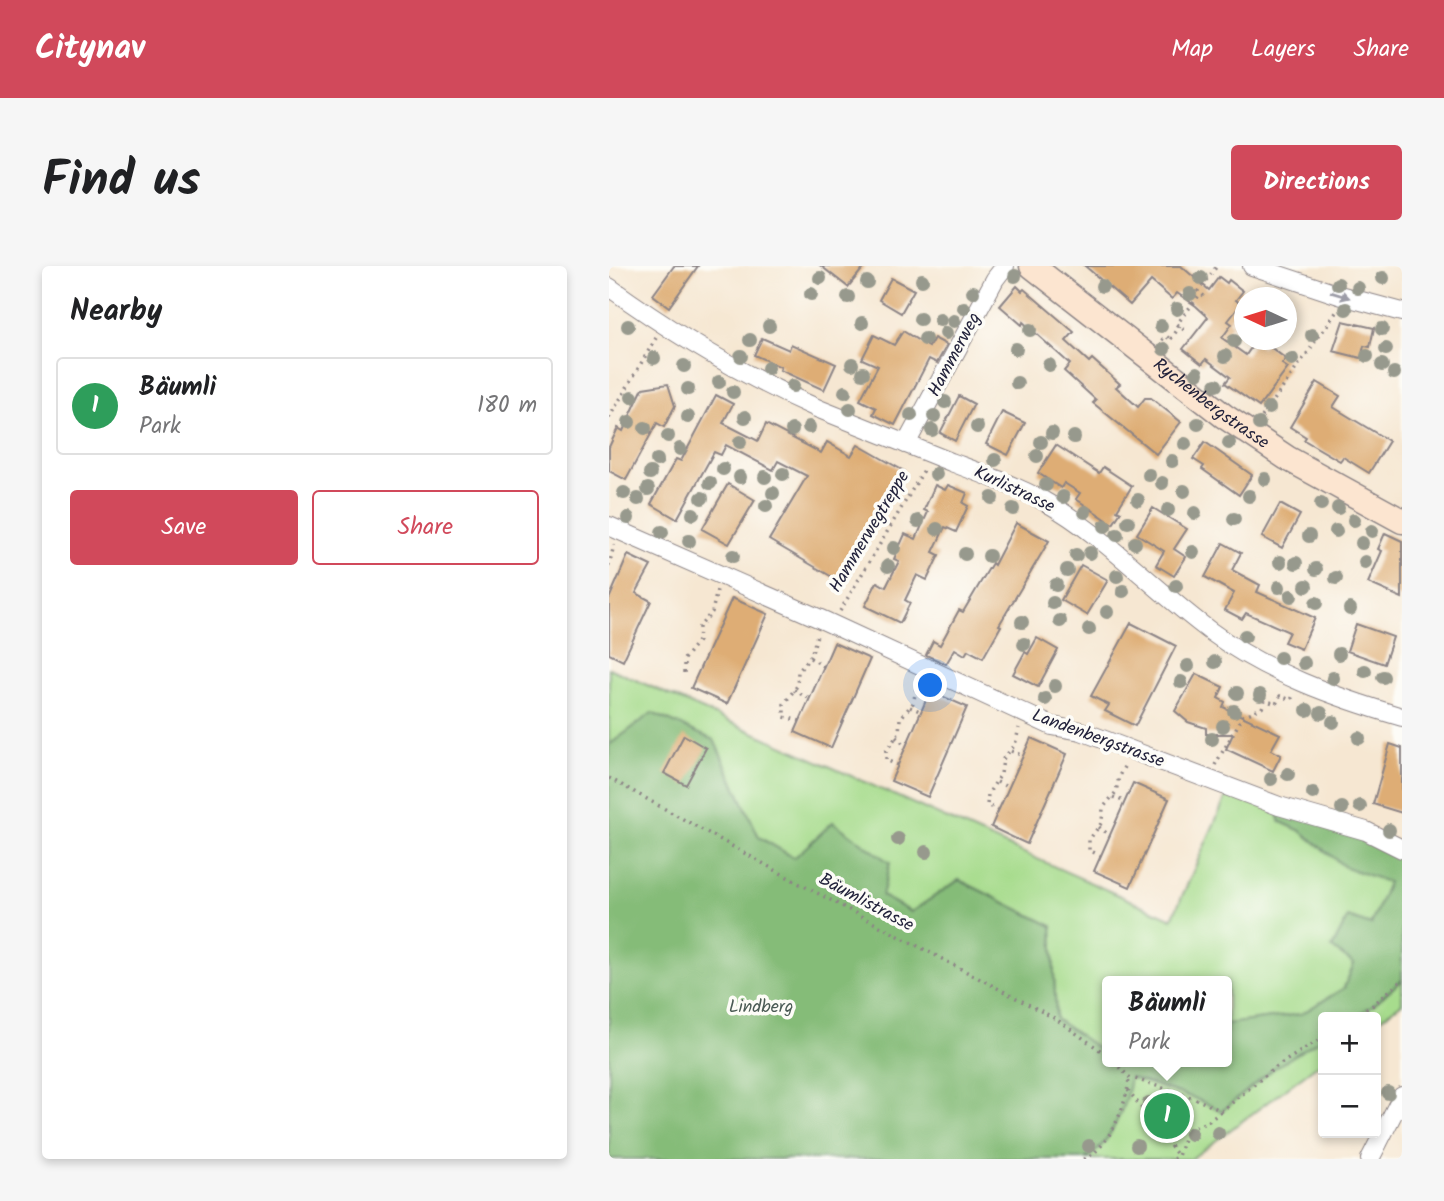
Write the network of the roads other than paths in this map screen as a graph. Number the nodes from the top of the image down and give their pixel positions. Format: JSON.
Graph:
{"nodes":[{"id":1,"x":1005,"y":266,"type":"edge"},
{"id":2,"x":1032,"y":266,"type":"edge"},
{"id":3,"x":1252,"y":266,"type":"edge"},
{"id":4,"x":609,"y":287,"type":"edge"},
{"id":5,"x":1402,"y":312,"type":"edge"},
{"id":6,"x":907,"y":444,"type":"junction"},
{"id":7,"x":1402,"y":521,"type":"edge"},
{"id":8,"x":609,"y":526,"type":"edge"},
{"id":9,"x":1402,"y":717,"type":"edge"},
{"id":10,"x":1402,"y":849,"type":"edge"},
{"id":11,"x":1402,"y":1096,"type":"edge"},
{"id":12,"x":1370,"y":1159,"type":"edge"}],
"edges":[{"from":1,"to":6,"type":"street","name":"Hammerweg"},
{"from":2,"to":7,"type":"street","name":"Rychenbergstrasse"},
{"from":3,"to":5,"type":"street","one_way":true},
{"from":4,"to":6,"type":"street","name":"Kurlistrasse"},
{"from":6,"to":9,"type":"street","name":"Kurlistrasse"},
{"from":8,"to":10,"type":"street","name":"Landenbergstrasse"},
{"from":11,"to":12,"type":"street"}]}
